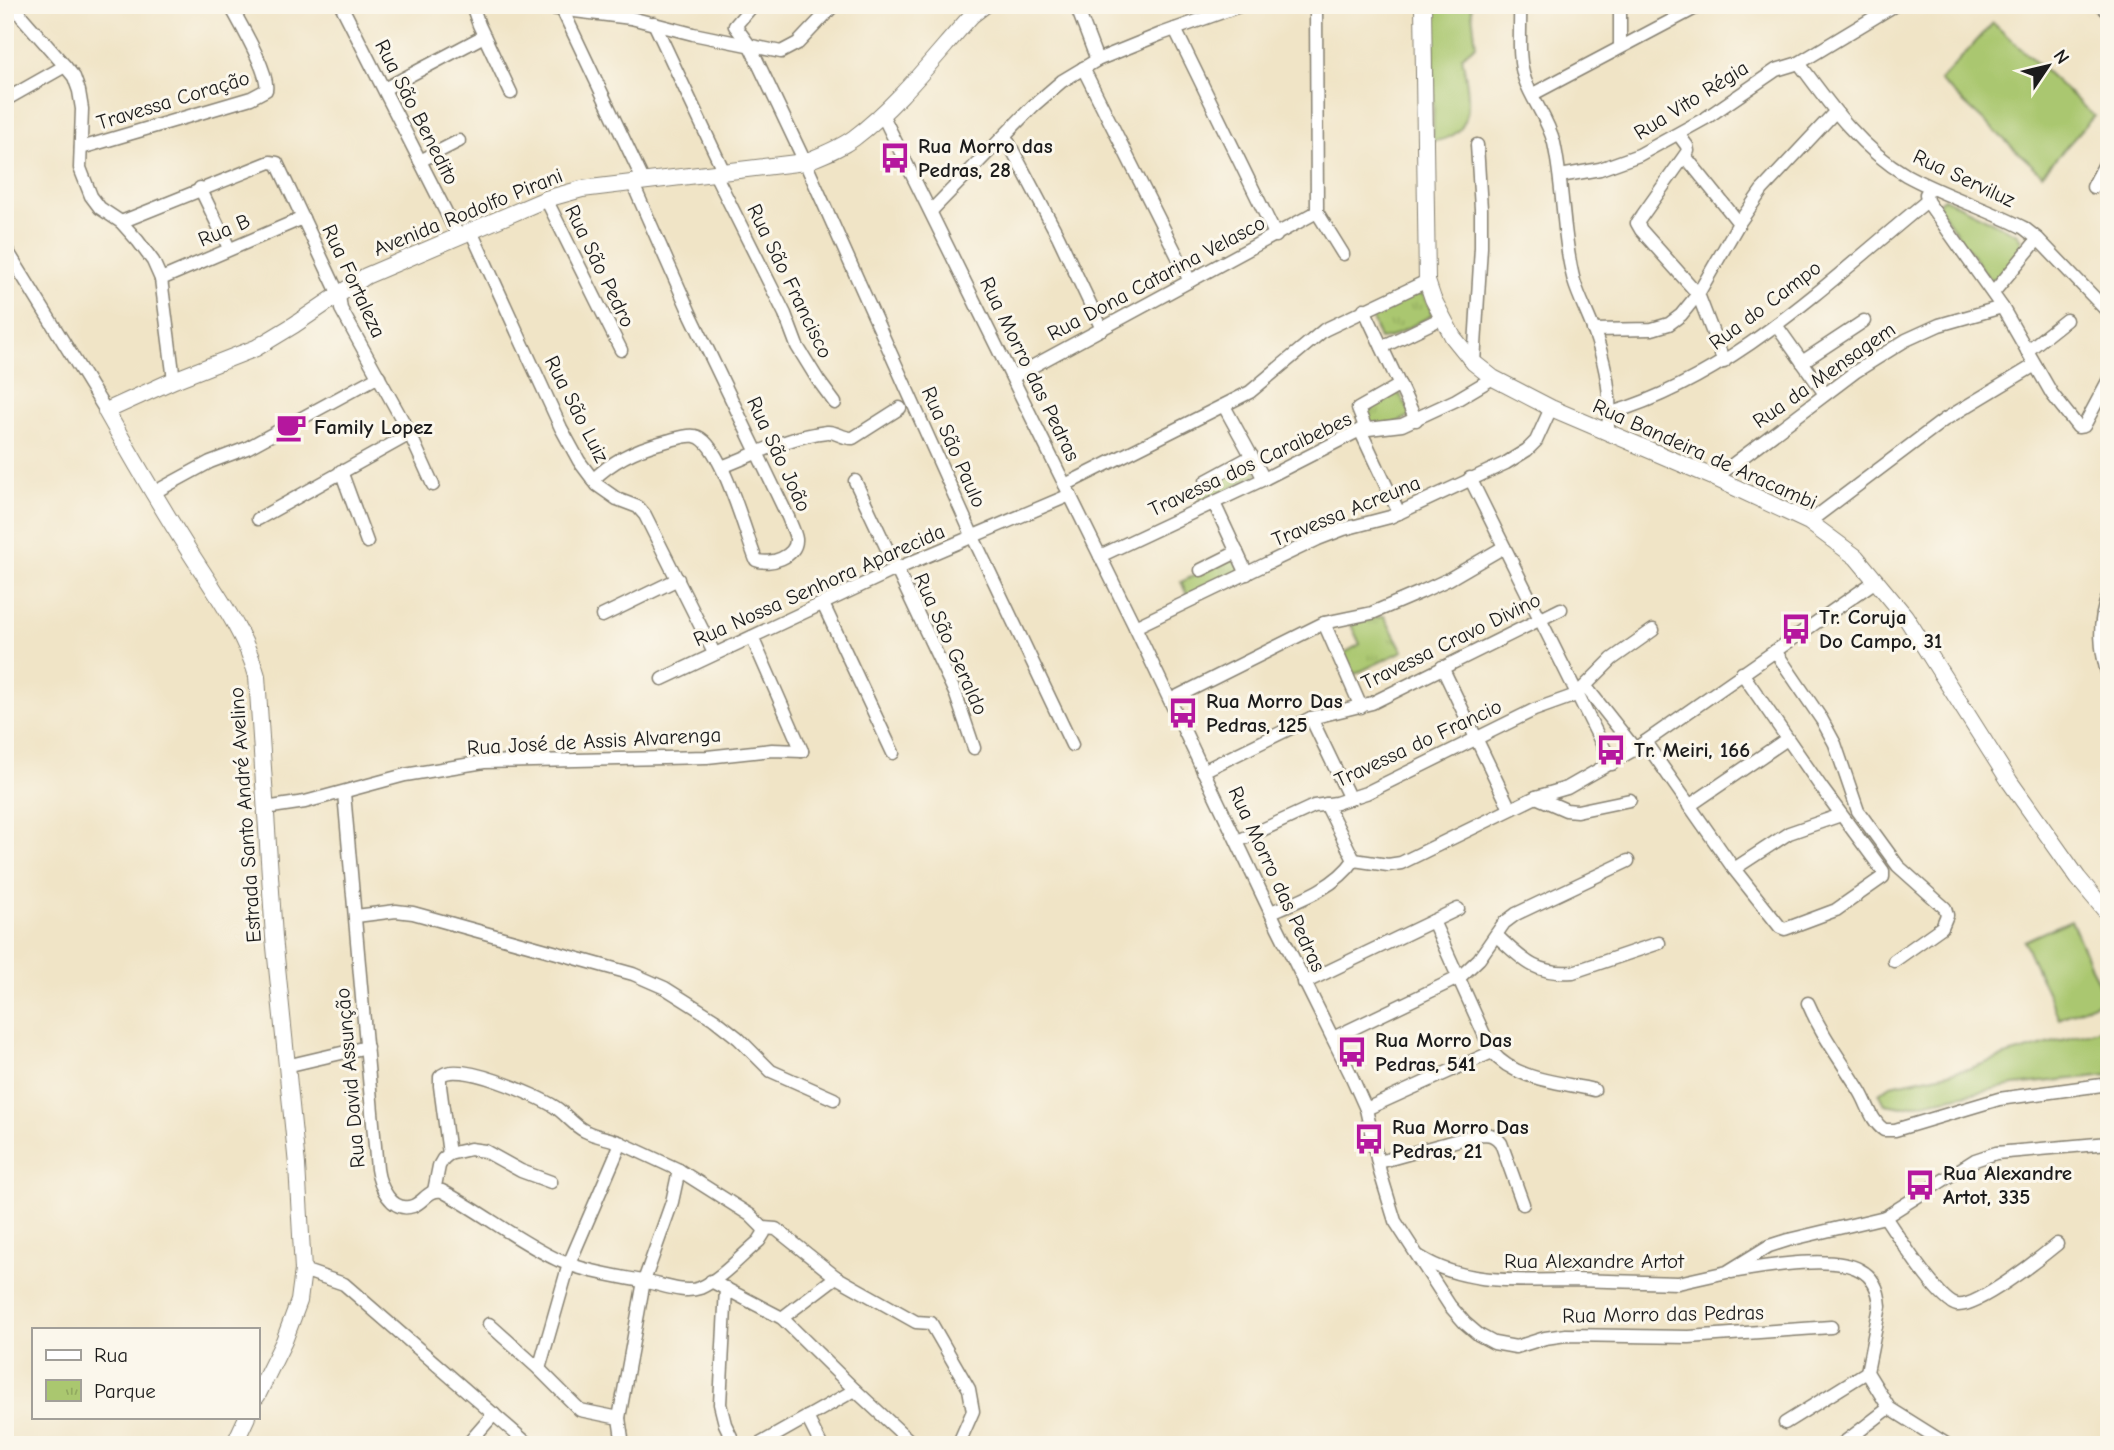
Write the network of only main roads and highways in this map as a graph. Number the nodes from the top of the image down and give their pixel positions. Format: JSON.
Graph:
{"nodes":[{"id":1,"x":1423,"y":5,"type":"edge"},
{"id":2,"x":975,"y":8,"type":"edge"},
{"id":3,"x":106,"y":411,"type":"joint"},
{"id":4,"x":2109,"y":915,"type":"edge"},
{"id":5,"x":259,"y":1392,"type":"edge"},
{"id":6,"x":247,"y":1418,"type":"edge"},
{"id":7,"x":234,"y":1445,"type":"edge"}],
"edges":[{"from":1,"to":4,"type":"main road","name":"Rua Bandeira de Aracambi"},
{"from":2,"to":3,"type":"main road","name":"Avenida Rodolfo Pirani"},
{"from":3,"to":5,"type":"main road","name":"Estrada Santo André Avelino"},
{"from":6,"to":7,"type":"main road"}]}
